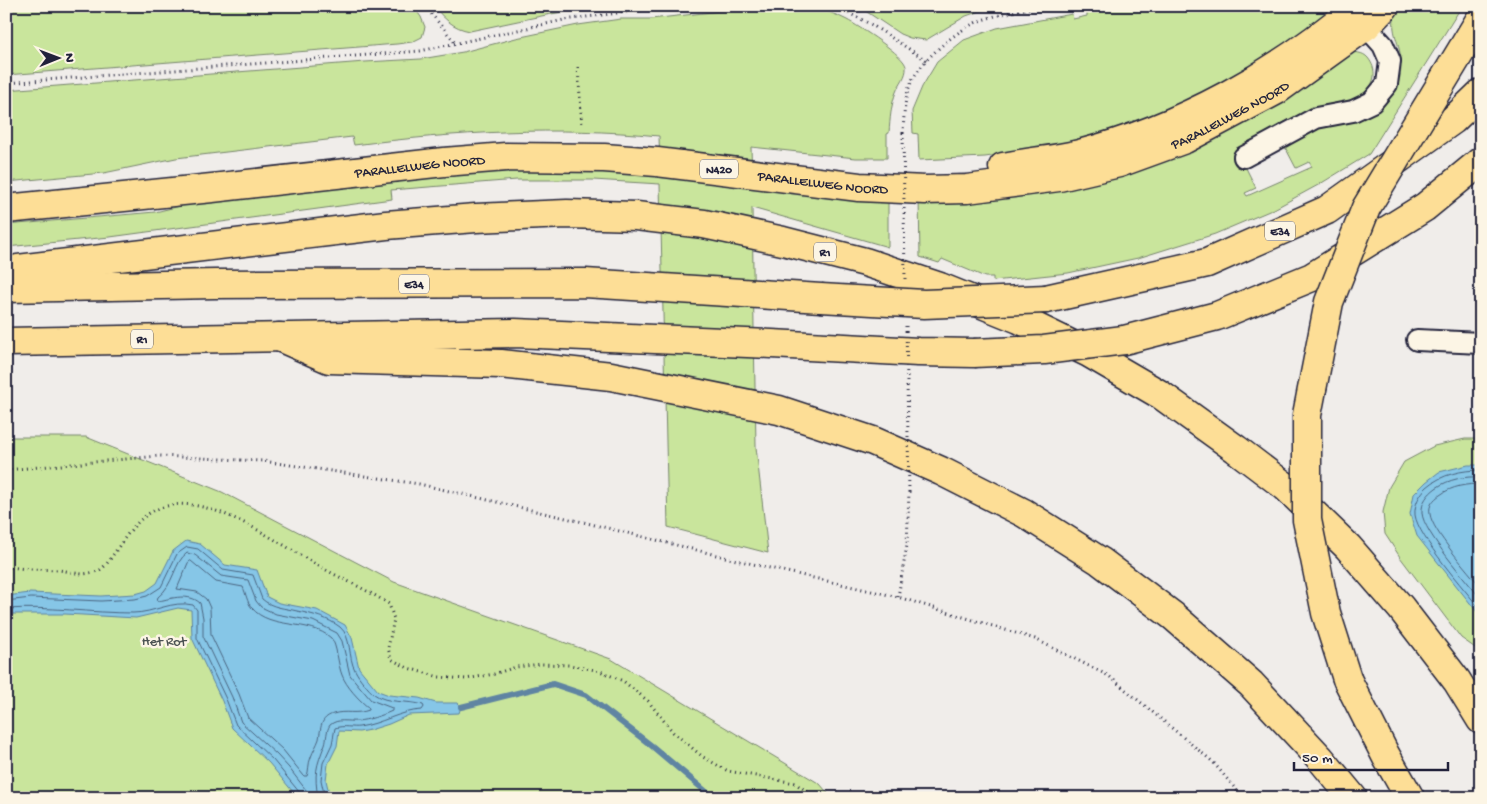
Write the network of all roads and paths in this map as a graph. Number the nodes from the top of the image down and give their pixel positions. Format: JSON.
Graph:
{"nodes":[{"id":1,"x":425,"y":6,"type":"edge"},
{"id":2,"x":672,"y":6,"type":"edge"},
{"id":3,"x":835,"y":6,"type":"edge"},
{"id":4,"x":1046,"y":6,"type":"edge"},
{"id":5,"x":1385,"y":6,"type":"edge"},
{"id":6,"x":1361,"y":16,"type":"edge"},
{"id":7,"x":1481,"y":18,"type":"edge"},
{"id":8,"x":456,"y":44,"type":"junction"},
{"id":9,"x":926,"y":60,"type":"junction"},
{"id":10,"x":578,"y":67,"type":"dead end"},
{"id":11,"x":6,"y":83,"type":"edge"},
{"id":12,"x":1481,"y":93,"type":"edge"},
{"id":13,"x":582,"y":126,"type":"dead end"},
{"id":14,"x":903,"y":133,"type":"dead end"},
{"id":15,"x":1244,"y":157,"type":"dead end"},
{"id":16,"x":1481,"y":161,"type":"edge"},
{"id":17,"x":6,"y":191,"type":"edge"},
{"id":18,"x":6,"y":208,"type":"edge"},
{"id":19,"x":6,"y":273,"type":"edge"},
{"id":20,"x":6,"y":288,"type":"edge"},
{"id":21,"x":279,"y":337,"type":"junction"},
{"id":22,"x":1417,"y":340,"type":"dead end"},
{"id":23,"x":6,"y":342,"type":"edge"},
{"id":24,"x":1481,"y":342,"type":"edge"},
{"id":25,"x":6,"y":470,"type":"edge"},
{"id":26,"x":909,"y":492,"type":"dead end"},
{"id":27,"x":6,"y":566,"type":"edge"},
{"id":28,"x":898,"y":597,"type":"junction"},
{"id":29,"x":1481,"y":720,"type":"edge"},
{"id":30,"x":816,"y":798,"type":"edge"},
{"id":31,"x":1243,"y":798,"type":"edge"},
{"id":32,"x":1353,"y":798,"type":"edge"},
{"id":33,"x":1410,"y":798,"type":"edge"}],
"edges":[{"from":1,"to":8,"type":"path"},
{"from":2,"to":8,"type":"path"},
{"from":3,"to":9,"type":"path"},
{"from":4,"to":9,"type":"path"},
{"from":5,"to":6,"type":"highway","name":"PARALLELWEG NOORD","number":"N420"},
{"from":6,"to":15,"type":"lane"},
{"from":6,"to":17,"type":"highway","name":"PARALLELWEG NOORD","number":"N420"},
{"from":6,"to":18,"type":"highway","name":"PARALLELWEG NOORD","number":"N420"},
{"from":7,"to":33,"type":"highway","bridge":true},
{"from":8,"to":11,"type":"path"},
{"from":9,"to":14,"type":"path"},
{"from":10,"to":13,"type":"path"},
{"from":12,"to":20,"type":"highway","number":"E34","bridge":true},
{"from":16,"to":21,"type":"highway","bridge":true},
{"from":19,"to":29,"type":"highway","number":"R1"},
{"from":21,"to":23,"type":"highway","number":"R1"},
{"from":21,"to":32,"type":"highway"},
{"from":22,"to":24,"type":"lane"},
{"from":25,"to":28,"type":"path"},
{"from":26,"to":28,"type":"path"},
{"from":27,"to":30,"type":"path"},
{"from":28,"to":31,"type":"path"}]}
